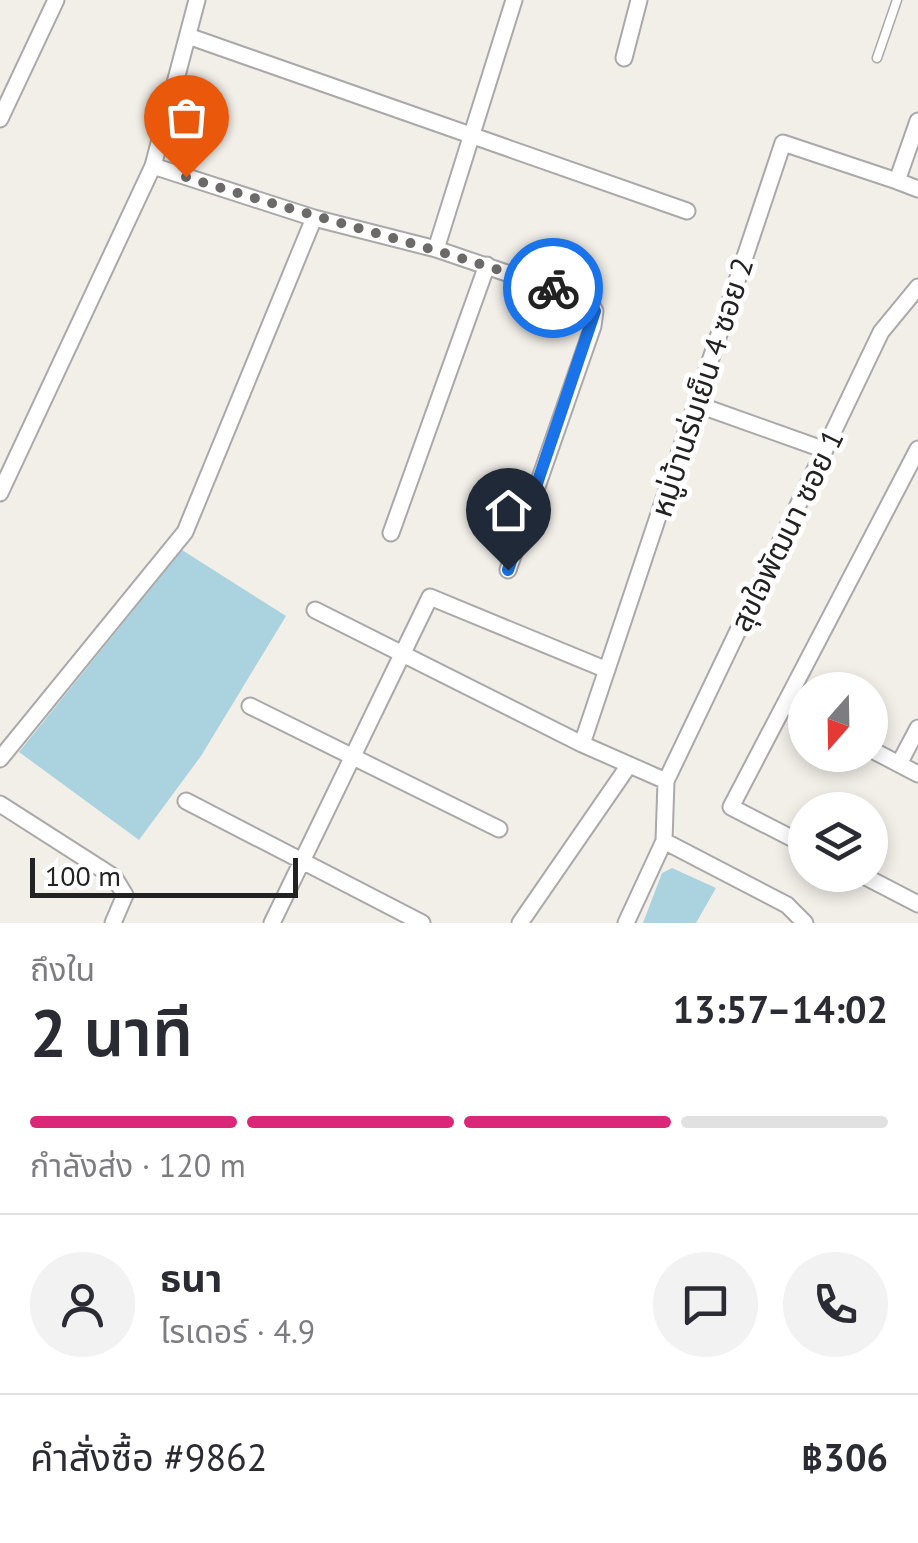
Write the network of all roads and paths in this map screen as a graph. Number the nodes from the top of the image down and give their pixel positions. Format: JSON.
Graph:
{"nodes":[{"id":1,"x":56,"y":0,"type":"edge"},
{"id":2,"x":197,"y":0,"type":"edge"},
{"id":3,"x":514,"y":0,"type":"edge"},
{"id":4,"x":639,"y":0,"type":"edge"},
{"id":5,"x":897,"y":0,"type":"edge"},
{"id":6,"x":188,"y":36,"type":"junction"},
{"id":7,"x":624,"y":58,"type":"dead end"},
{"id":8,"x":877,"y":58,"type":"dead end"},
{"id":9,"x":0,"y":119,"type":"edge"},
{"id":10,"x":918,"y":120,"type":"edge"},
{"id":11,"x":470,"y":134,"type":"junction"},
{"id":12,"x":154,"y":166,"type":"junction"},
{"id":13,"x":897,"y":181,"type":"junction"},
{"id":14,"x":918,"y":189,"type":"edge"},
{"id":15,"x":687,"y":211,"type":"dead end"},
{"id":16,"x":314,"y":218,"type":"junction"},
{"id":17,"x":436,"y":248,"type":"junction"},
{"id":18,"x":486,"y":265,"type":"junction"},
{"id":19,"x":918,"y":287,"type":"edge"},
{"id":20,"x":696,"y":404,"type":"junction"},
{"id":21,"x":824,"y":450,"type":"junction"},
{"id":22,"x":918,"y":450,"type":"edge"},
{"id":23,"x":0,"y":492,"type":"edge"},
{"id":24,"x":391,"y":532,"type":"dead end"},
{"id":25,"x":508,"y":570,"type":"dead end"},
{"id":26,"x":315,"y":610,"type":"dead end"},
{"id":27,"x":403,"y":655,"type":"junction"},
{"id":28,"x":607,"y":670,"type":"junction"},
{"id":29,"x":784,"y":704,"type":"junction"},
{"id":30,"x":250,"y":706,"type":"dead end"},
{"id":31,"x":788,"y":706,"type":"edge"},
{"id":32,"x":918,"y":728,"type":"edge"},
{"id":33,"x":582,"y":744,"type":"junction"},
{"id":34,"x":355,"y":756,"type":"junction"},
{"id":35,"x":888,"y":758,"type":"edge"},
{"id":36,"x":0,"y":759,"type":"edge"},
{"id":37,"x":899,"y":764,"type":"junction"},
{"id":38,"x":629,"y":765,"type":"junction"},
{"id":39,"x":918,"y":774,"type":"edge"},
{"id":40,"x":666,"y":781,"type":"junction"},
{"id":41,"x":186,"y":802,"type":"dead end"},
{"id":42,"x":0,"y":804,"type":"edge"},
{"id":43,"x":499,"y":828,"type":"dead end"},
{"id":44,"x":788,"y":836,"type":"edge"},
{"id":45,"x":664,"y":841,"type":"junction"},
{"id":46,"x":303,"y":861,"type":"junction"},
{"id":47,"x":888,"y":888,"type":"edge"},
{"id":48,"x":918,"y":904,"type":"edge"},
{"id":49,"x":113,"y":923,"type":"edge"},
{"id":50,"x":272,"y":923,"type":"edge"},
{"id":51,"x":422,"y":923,"type":"edge"},
{"id":52,"x":520,"y":923,"type":"edge"},
{"id":53,"x":626,"y":923,"type":"edge"},
{"id":54,"x":805,"y":923,"type":"edge"}],
"edges":[{"from":1,"to":9,"type":"street"},
{"from":2,"to":6,"type":"street"},
{"from":3,"to":11,"type":"street"},
{"from":4,"to":7,"type":"street"},
{"from":5,"to":8,"type":"lane"},
{"from":6,"to":11,"type":"street"},
{"from":6,"to":12,"type":"street"},
{"from":10,"to":13,"type":"street"},
{"from":11,"to":15,"type":"street"},
{"from":11,"to":17,"type":"street"},
{"from":12,"to":16,"type":"street"},
{"from":12,"to":23,"type":"street"},
{"from":13,"to":14,"type":"street","name":"หมู่บ้านร่มเย็น 4 ซอย 2"},
{"from":13,"to":20,"type":"street","name":"หมู่บ้านร่มเย็น 4 ซอย 2"},
{"from":16,"to":17,"type":"street"},
{"from":16,"to":36,"type":"street"},
{"from":17,"to":18,"type":"street"},
{"from":18,"to":24,"type":"street"},
{"from":18,"to":25,"type":"street"},
{"from":19,"to":21,"type":"street","name":"สุขใจพัฒนา ซอย 1"},
{"from":20,"to":21,"type":"street"},
{"from":20,"to":28,"type":"street","name":"หมู่บ้านร่มเย็น 4 ซอย 2"},
{"from":21,"to":40,"type":"street","name":"สุขใจพัฒนา ซอย 1"},
{"from":22,"to":29,"type":"street"},
{"from":26,"to":27,"type":"street"},
{"from":27,"to":28,"type":"street"},
{"from":27,"to":33,"type":"street"},
{"from":27,"to":34,"type":"street"},
{"from":28,"to":33,"type":"street","name":"หมู่บ้านร่มเย็น 4 ซอย 2"},
{"from":29,"to":31,"type":"street"},
{"from":29,"to":44,"type":"street"},
{"from":30,"to":34,"type":"street"},
{"from":32,"to":37,"type":"street"},
{"from":33,"to":38,"type":"street"},
{"from":34,"to":43,"type":"street"},
{"from":34,"to":46,"type":"street"},
{"from":35,"to":37,"type":"street"},
{"from":37,"to":39,"type":"street"},
{"from":38,"to":40,"type":"street"},
{"from":38,"to":52,"type":"street"},
{"from":40,"to":45,"type":"street"},
{"from":41,"to":46,"type":"street"},
{"from":42,"to":49,"type":"street"},
{"from":45,"to":53,"type":"street"},
{"from":45,"to":54,"type":"street"},
{"from":46,"to":50,"type":"street"},
{"from":46,"to":51,"type":"street"},
{"from":47,"to":48,"type":"street"}]}
